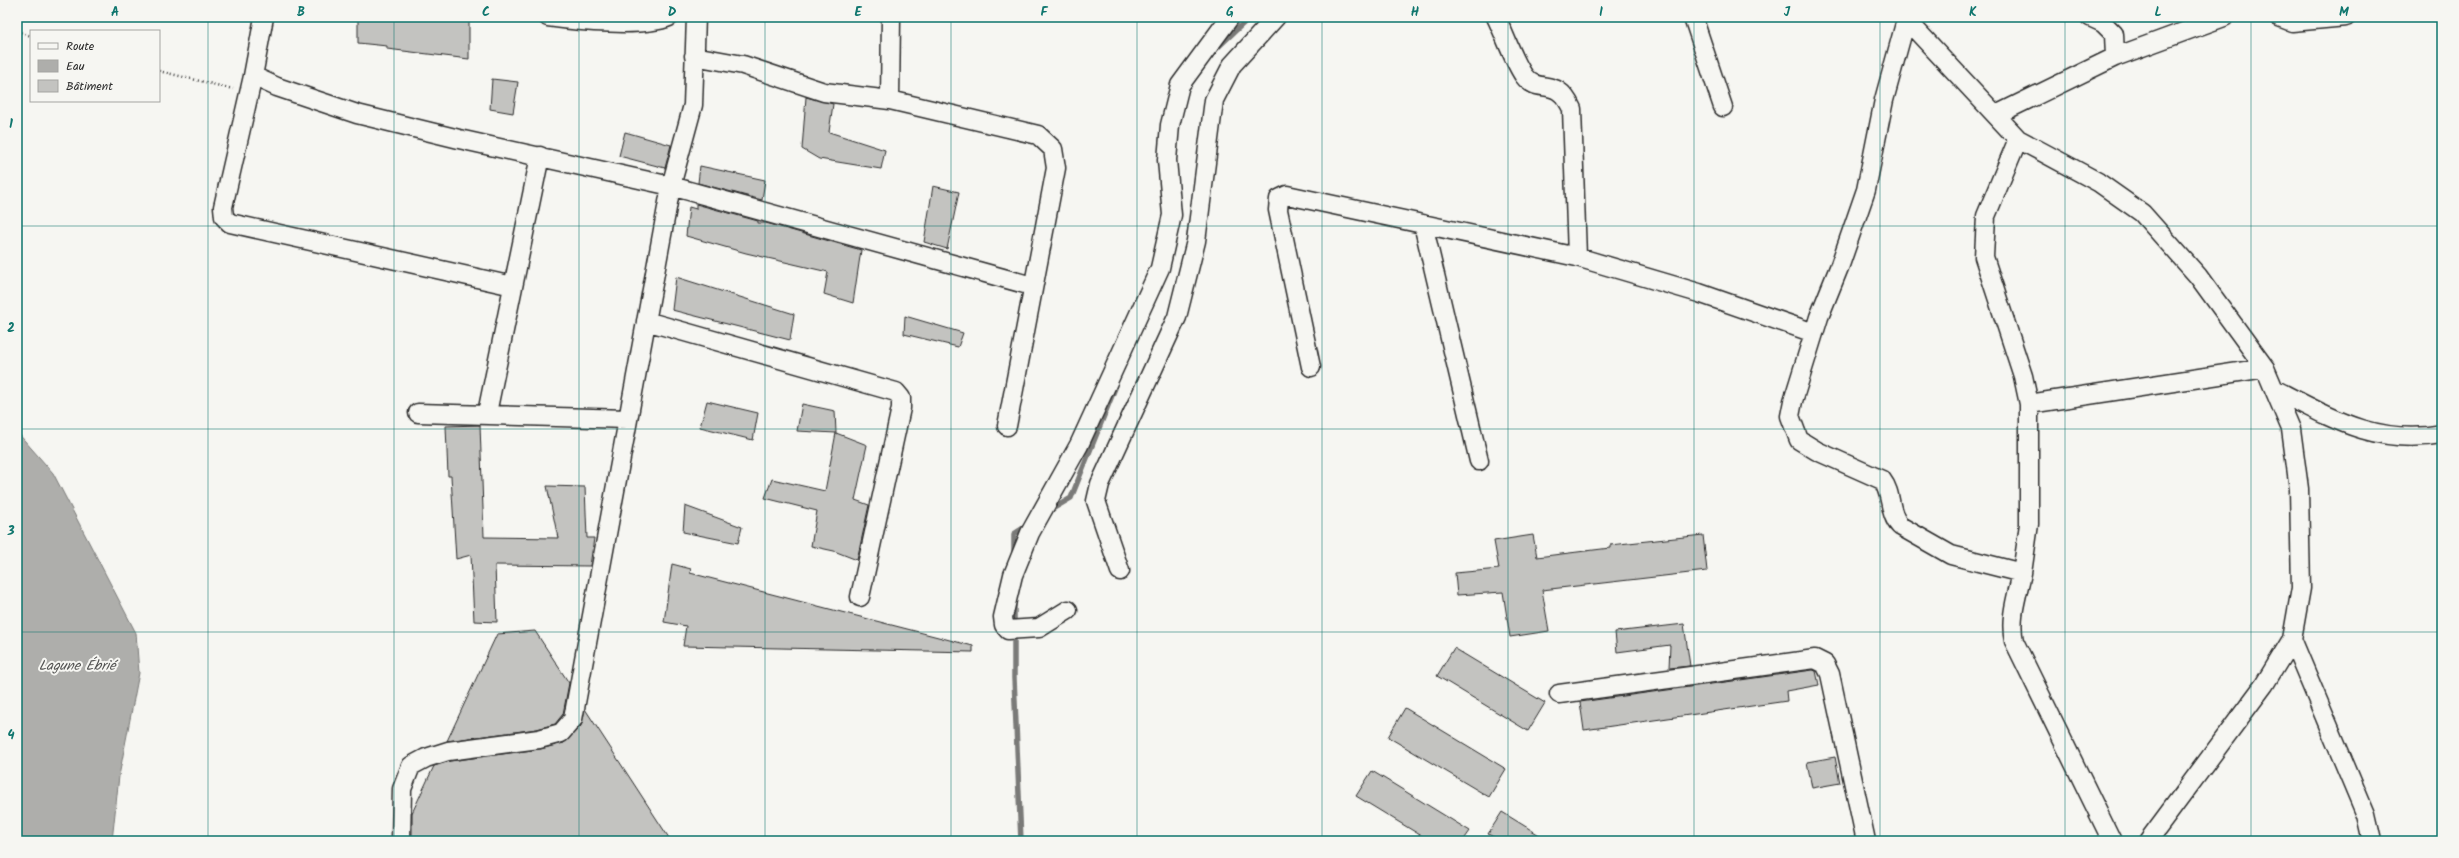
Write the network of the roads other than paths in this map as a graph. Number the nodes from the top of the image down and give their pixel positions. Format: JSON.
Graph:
{"nodes":[{"id":1,"x":264,"y":17,"type":"edge"},
{"id":2,"x":549,"y":17,"type":"edge"},
{"id":3,"x":669,"y":17,"type":"edge"},
{"id":4,"x":696,"y":17,"type":"edge"},
{"id":5,"x":891,"y":17,"type":"edge"},
{"id":6,"x":1230,"y":17,"type":"edge"},
{"id":7,"x":1276,"y":17,"type":"edge"},
{"id":8,"x":1496,"y":17,"type":"edge"},
{"id":9,"x":1693,"y":17,"type":"edge"},
{"id":10,"x":2090,"y":17,"type":"edge"},
{"id":11,"x":2224,"y":17,"type":"edge"},
{"id":12,"x":2279,"y":17,"type":"edge"},
{"id":13,"x":2346,"y":17,"type":"edge"},
{"id":14,"x":1908,"y":18,"type":"edge"},
{"id":15,"x":694,"y":56,"type":"junction"},
{"id":16,"x":2115,"y":57,"type":"junction"},
{"id":17,"x":251,"y":84,"type":"junction"},
{"id":18,"x":890,"y":100,"type":"junction"},
{"id":19,"x":1722,"y":108,"type":"dead end"},
{"id":20,"x":1996,"y":115,"type":"junction"},
{"id":21,"x":2018,"y":139,"type":"junction"},
{"id":22,"x":540,"y":156,"type":"junction"},
{"id":23,"x":671,"y":186,"type":"junction"},
{"id":24,"x":1423,"y":224,"type":"junction"},
{"id":25,"x":1576,"y":257,"type":"junction"},
{"id":26,"x":513,"y":286,"type":"junction"},
{"id":27,"x":1032,"y":286,"type":"junction"},
{"id":28,"x":646,"y":321,"type":"junction"},
{"id":29,"x":1814,"y":334,"type":"junction"},
{"id":30,"x":1311,"y":368,"type":"dead end"},
{"id":31,"x":2265,"y":368,"type":"junction"},
{"id":32,"x":2276,"y":390,"type":"junction"},
{"id":33,"x":2029,"y":404,"type":"junction"},
{"id":34,"x":418,"y":414,"type":"dead end"},
{"id":35,"x":487,"y":414,"type":"junction"},
{"id":36,"x":628,"y":419,"type":"junction"},
{"id":37,"x":1007,"y":426,"type":"dead end"},
{"id":38,"x":2442,"y":434,"type":"edge"},
{"id":39,"x":1479,"y":461,"type":"dead end"},
{"id":40,"x":1120,"y":571,"type":"dead end"},
{"id":41,"x":2022,"y":573,"type":"junction"},
{"id":42,"x":860,"y":597,"type":"dead end"},
{"id":43,"x":1068,"y":610,"type":"dead end"},
{"id":44,"x":2292,"y":639,"type":"junction"},
{"id":45,"x":1559,"y":694,"type":"dead end"},
{"id":46,"x":400,"y":841,"type":"edge"},
{"id":47,"x":1866,"y":841,"type":"edge"},
{"id":48,"x":2112,"y":841,"type":"edge"},
{"id":49,"x":2148,"y":841,"type":"edge"},
{"id":50,"x":2372,"y":841,"type":"edge"}],
"edges":[{"from":1,"to":17,"type":"street"},
{"from":2,"to":3,"type":"street"},
{"from":4,"to":15,"type":"street"},
{"from":5,"to":18,"type":"street"},
{"from":6,"to":43,"type":"street"},
{"from":7,"to":40,"type":"street"},
{"from":8,"to":25,"type":"street"},
{"from":9,"to":19,"type":"street"},
{"from":10,"to":16,"type":"street"},
{"from":11,"to":16,"type":"street"},
{"from":12,"to":13,"type":"street"},
{"from":14,"to":20,"type":"street"},
{"from":14,"to":29,"type":"street"},
{"from":15,"to":18,"type":"street"},
{"from":15,"to":23,"type":"street"},
{"from":16,"to":20,"type":"street"},
{"from":17,"to":22,"type":"street"},
{"from":17,"to":26,"type":"street"},
{"from":18,"to":27,"type":"street"},
{"from":20,"to":21,"type":"street"},
{"from":21,"to":31,"type":"street"},
{"from":21,"to":33,"type":"street"},
{"from":22,"to":23,"type":"street"},
{"from":22,"to":26,"type":"street"},
{"from":23,"to":27,"type":"street"},
{"from":23,"to":28,"type":"street"},
{"from":24,"to":25,"type":"street"},
{"from":24,"to":30,"type":"street"},
{"from":24,"to":39,"type":"street"},
{"from":25,"to":29,"type":"street"},
{"from":26,"to":35,"type":"street"},
{"from":27,"to":37,"type":"street"},
{"from":28,"to":36,"type":"street"},
{"from":28,"to":42,"type":"street"},
{"from":29,"to":41,"type":"street"},
{"from":31,"to":32,"type":"street"},
{"from":31,"to":33,"type":"street"},
{"from":32,"to":38,"type":"street"},
{"from":32,"to":44,"type":"street"},
{"from":33,"to":41,"type":"street"},
{"from":34,"to":35,"type":"street"},
{"from":35,"to":36,"type":"street"},
{"from":36,"to":46,"type":"street"},
{"from":41,"to":48,"type":"street"},
{"from":44,"to":49,"type":"street"},
{"from":44,"to":50,"type":"street"},
{"from":45,"to":47,"type":"street"}]}
